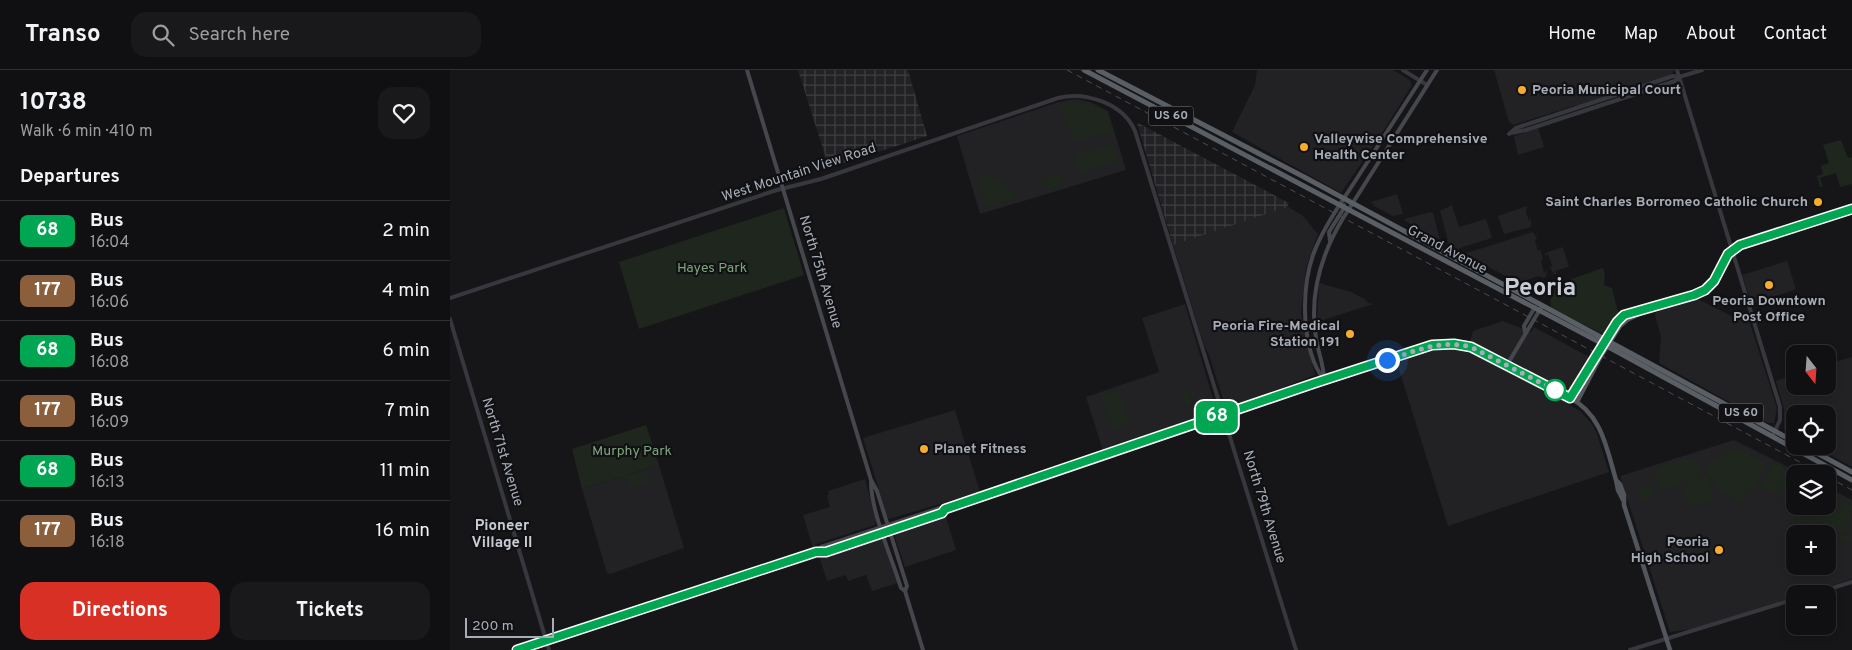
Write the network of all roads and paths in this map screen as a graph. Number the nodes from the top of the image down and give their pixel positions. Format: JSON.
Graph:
{"nodes":[{"id":1,"x":747,"y":70,"type":"edge"},
{"id":2,"x":1084,"y":70,"type":"edge"},
{"id":3,"x":1098,"y":70,"type":"edge"},
{"id":4,"x":1403,"y":70,"type":"edge"},
{"id":5,"x":1428,"y":70,"type":"edge"},
{"id":6,"x":1438,"y":70,"type":"edge"},
{"id":7,"x":1677,"y":70,"type":"edge"},
{"id":8,"x":1702,"y":70,"type":"edge"},
{"id":9,"x":1679,"y":77,"type":"junction"},
{"id":10,"x":1420,"y":81,"type":"junction"},
{"id":11,"x":1427,"y":85,"type":"junction"},
{"id":12,"x":1623,"y":96,"type":"junction"},
{"id":13,"x":1558,"y":114,"type":"junction"},
{"id":14,"x":1543,"y":119,"type":"junction"},
{"id":15,"x":1560,"y":119,"type":"junction"},
{"id":16,"x":1544,"y":124,"type":"junction"},
{"id":17,"x":1139,"y":141,"type":"joint"},
{"id":18,"x":783,"y":188,"type":"junction"},
{"id":19,"x":1344,"y":199,"type":"junction"},
{"id":20,"x":1353,"y":204,"type":"junction"},
{"id":21,"x":1344,"y":208,"type":"junction"},
{"id":22,"x":1852,"y":209,"type":"edge"},
{"id":23,"x":1732,"y":250,"type":"junction"},
{"id":24,"x":1306,"y":287,"type":"junction"},
{"id":25,"x":1315,"y":289,"type":"junction"},
{"id":26,"x":450,"y":298,"type":"edge"},
{"id":27,"x":1539,"y":304,"type":"junction"},
{"id":28,"x":1536,"y":310,"type":"junction"},
{"id":29,"x":450,"y":319,"type":"edge"},
{"id":30,"x":1606,"y":343,"type":"junction"},
{"id":31,"x":1506,"y":366,"type":"junction"},
{"id":32,"x":1324,"y":380,"type":"junction"},
{"id":33,"x":1689,"y":384,"type":"junction"},
{"id":34,"x":1686,"y":390,"type":"junction"},
{"id":35,"x":1574,"y":400,"type":"junction"},
{"id":36,"x":1224,"y":415,"type":"junction"},
{"id":37,"x":1775,"y":431,"type":"junction"},
{"id":38,"x":1772,"y":437,"type":"junction"},
{"id":39,"x":1786,"y":437,"type":"edge"},
{"id":40,"x":1820,"y":455,"type":"edge"},
{"id":41,"x":1832,"y":462,"type":"junction"},
{"id":42,"x":1824,"y":465,"type":"edge"},
{"id":43,"x":1830,"y":465,"type":"edge"},
{"id":44,"x":1836,"y":471,"type":"edge"},
{"id":45,"x":1852,"y":472,"type":"edge"},
{"id":46,"x":871,"y":480,"type":"junction"},
{"id":47,"x":1852,"y":480,"type":"edge"},
{"id":48,"x":945,"y":509,"type":"junction"},
{"id":49,"x":888,"y":524,"type":"junction"},
{"id":50,"x":881,"y":527,"type":"junction"},
{"id":51,"x":890,"y":531,"type":"junction"},
{"id":52,"x":883,"y":533,"type":"junction"},
{"id":53,"x":834,"y":542,"type":"junction"},
{"id":54,"x":837,"y":548,"type":"junction"},
{"id":55,"x":819,"y":551,"type":"junction"},
{"id":56,"x":898,"y":576,"type":"junction"},
{"id":57,"x":1852,"y":582,"type":"edge"},
{"id":58,"x":907,"y":584,"type":"junction"},
{"id":59,"x":1836,"y":587,"type":"edge"},
{"id":60,"x":905,"y":590,"type":"junction"},
{"id":61,"x":1786,"y":602,"type":"edge"},
{"id":62,"x":1667,"y":638,"type":"junction"},
{"id":63,"x":546,"y":640,"type":"junction"},
{"id":64,"x":517,"y":650,"type":"edge"},
{"id":65,"x":549,"y":650,"type":"edge"},
{"id":66,"x":923,"y":650,"type":"edge"},
{"id":67,"x":1296,"y":650,"type":"edge"},
{"id":68,"x":1630,"y":650,"type":"edge"},
{"id":69,"x":1670,"y":650,"type":"edge"}],
"edges":[{"from":1,"to":18,"type":"main road","name":"North 75th Avenue"},
{"from":2,"to":21,"type":"highway","name":"Grand Avenue","number":"US 60"},
{"from":3,"to":19,"type":"highway","name":"Grand Avenue","number":"US 60"},
{"from":4,"to":10,"type":"street"},
{"from":5,"to":10,"type":"main road"},
{"from":6,"to":11,"type":"main road"},
{"from":7,"to":9,"type":"street"},
{"from":8,"to":9,"type":"street"},
{"from":9,"to":12,"type":"street"},
{"from":9,"to":23,"type":"street"},
{"from":10,"to":11,"type":"street"},
{"from":10,"to":19,"type":"main road"},
{"from":11,"to":20,"type":"main road"},
{"from":12,"to":13,"type":"street"},
{"from":12,"to":15,"type":"street"},
{"from":13,"to":14,"type":"street"},
{"from":13,"to":15,"type":"street"},
{"from":14,"to":16,"type":"street"},
{"from":14,"to":16,"type":"street"},
{"from":15,"to":16,"type":"street"},
{"from":17,"to":18,"type":"street","name":"West Mountain View Road"},
{"from":17,"to":36,"type":"street","name":"North 79th Avenue"},
{"from":18,"to":26,"type":"street","name":"West Mountain View Road"},
{"from":18,"to":46,"type":"main road","name":"North 75th Avenue"},
{"from":19,"to":20,"type":"highway","name":"Grand Avenue","number":"US 60"},
{"from":19,"to":21,"type":"main road"},
{"from":20,"to":21,"type":"main road"},
{"from":20,"to":27,"type":"highway","name":"Grand Avenue","number":"US 60"},
{"from":21,"to":24,"type":"main road"},
{"from":21,"to":25,"type":"main road"},
{"from":21,"to":28,"type":"highway","name":"Grand Avenue","number":"US 60"},
{"from":22,"to":23,"type":"main road"},
{"from":23,"to":30,"type":"main road"},
{"from":23,"to":37,"type":"street"},
{"from":24,"to":25,"type":"main road"},
{"from":24,"to":32,"type":"main road"},
{"from":25,"to":32,"type":"main road"},
{"from":27,"to":28,"type":"main road"},
{"from":27,"to":30,"type":"highway","name":"Grand Avenue","number":"US 60"},
{"from":28,"to":30,"type":"highway","name":"Grand Avenue","number":"US 60"},
{"from":28,"to":31,"type":"main road"},
{"from":29,"to":63,"type":"street","name":"North 71st Avenue"},
{"from":30,"to":33,"type":"highway","name":"Grand Avenue","number":"US 60"},
{"from":30,"to":34,"type":"highway","name":"Grand Avenue","number":"US 60"},
{"from":30,"to":35,"type":"main road"},
{"from":31,"to":32,"type":"main road"},
{"from":31,"to":35,"type":"main road"},
{"from":32,"to":36,"type":"main road"},
{"from":33,"to":34,"type":"highway"},
{"from":33,"to":37,"type":"highway","name":"Grand Avenue","number":"US 60"},
{"from":34,"to":38,"type":"highway","name":"Grand Avenue","number":"US 60"},
{"from":35,"to":62,"type":"main road"},
{"from":36,"to":48,"type":"main road"},
{"from":36,"to":67,"type":"street","name":"North 79th Avenue"},
{"from":37,"to":38,"type":"street"},
{"from":37,"to":39,"type":"highway","name":"Grand Avenue","number":"US 60"},
{"from":38,"to":42,"type":"highway","name":"Grand Avenue","number":"US 60"},
{"from":40,"to":41,"type":"highway"},
{"from":41,"to":43,"type":"highway"},
{"from":41,"to":45,"type":"highway"},
{"from":44,"to":47,"type":"highway","name":"Grand Avenue","number":"US 60"},
{"from":46,"to":49,"type":"main road","name":"North 75th Avenue"},
{"from":46,"to":50,"type":"main road","name":"North 75th Avenue"},
{"from":48,"to":49,"type":"main road"},
{"from":48,"to":51,"type":"main road"},
{"from":49,"to":50,"type":"main road"},
{"from":49,"to":51,"type":"main road","name":"North 75th Avenue"},
{"from":50,"to":52,"type":"main road","name":"North 75th Avenue"},
{"from":50,"to":53,"type":"main road"},
{"from":51,"to":52,"type":"main road"},
{"from":51,"to":58,"type":"main road","name":"North 75th Avenue"},
{"from":52,"to":54,"type":"main road"},
{"from":52,"to":56,"type":"main road","name":"North 75th Avenue"},
{"from":53,"to":54,"type":"main road"},
{"from":53,"to":55,"type":"main road"},
{"from":54,"to":55,"type":"main road"},
{"from":55,"to":63,"type":"main road"},
{"from":56,"to":58,"type":"main road"},
{"from":56,"to":60,"type":"main road","name":"North 75th Avenue"},
{"from":57,"to":59,"type":"street"},
{"from":58,"to":60,"type":"main road"},
{"from":60,"to":66,"type":"main road","name":"North 75th Avenue"},
{"from":61,"to":62,"type":"street"},
{"from":62,"to":68,"type":"street"},
{"from":62,"to":69,"type":"main road"},
{"from":63,"to":64,"type":"main road"},
{"from":63,"to":65,"type":"street","name":"North 71st Avenue"}]}
